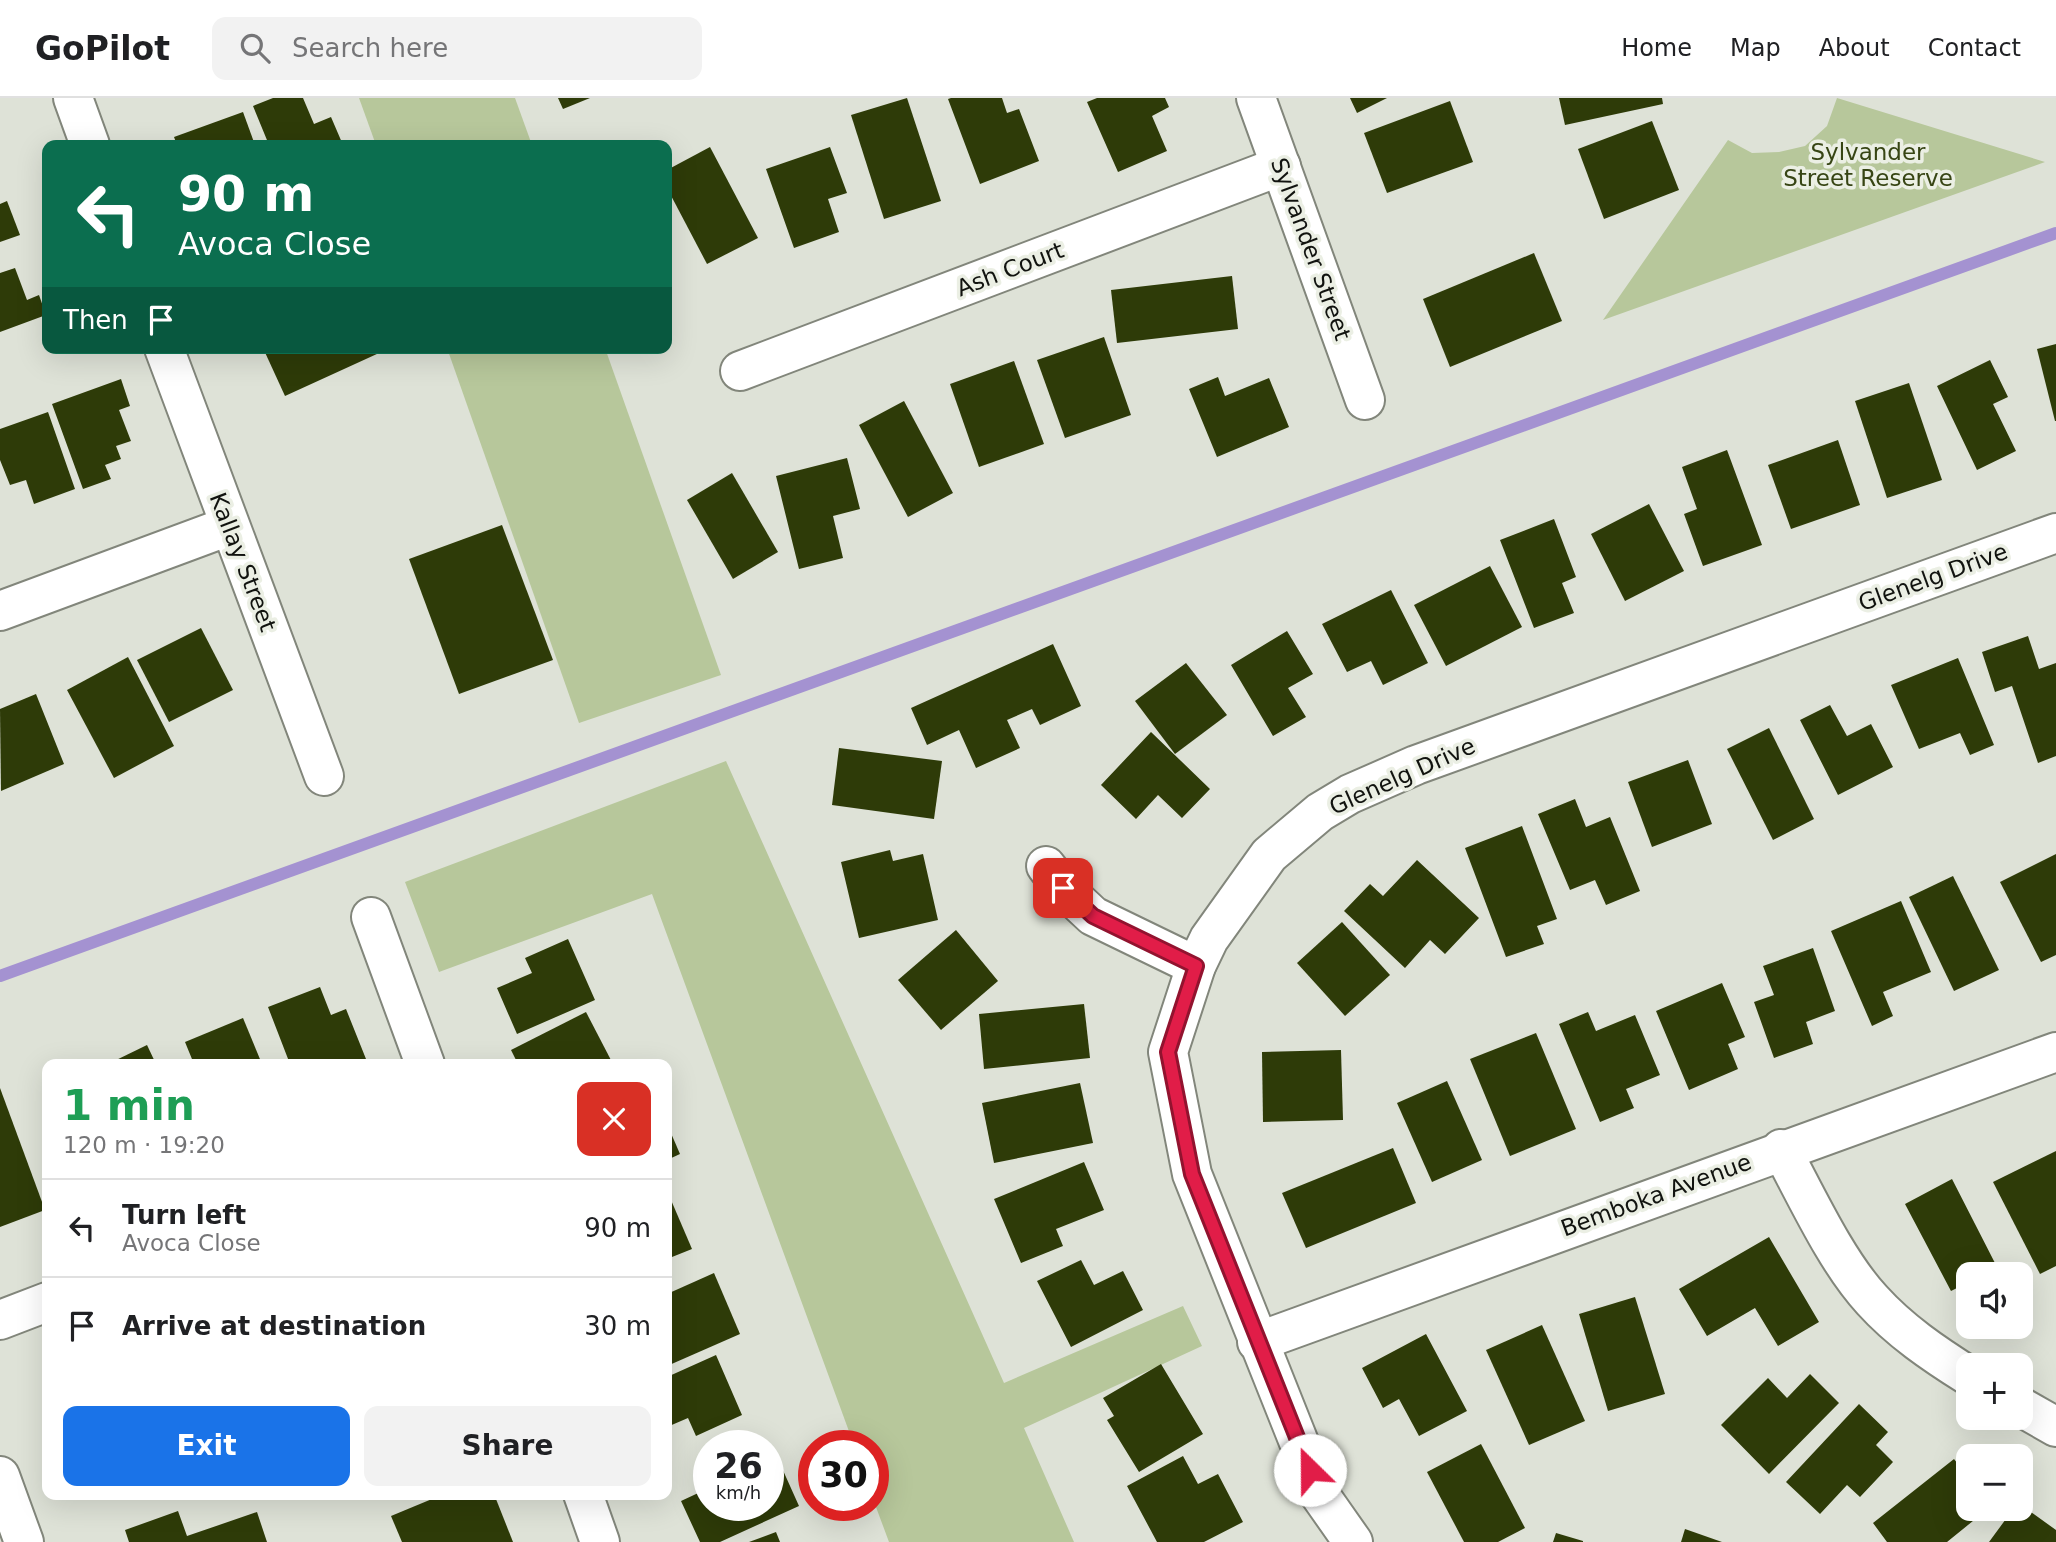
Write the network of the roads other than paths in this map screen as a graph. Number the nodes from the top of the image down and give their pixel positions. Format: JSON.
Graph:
{"nodes":[{"id":1,"x":73,"y":98,"type":"edge"},
{"id":2,"x":1256,"y":98,"type":"edge"},
{"id":3,"x":88,"y":140,"type":"edge"},
{"id":4,"x":1281,"y":166,"type":"junction"},
{"id":5,"x":166,"y":354,"type":"edge"},
{"id":6,"x":740,"y":371,"type":"dead end"},
{"id":7,"x":1365,"y":400,"type":"dead end"},
{"id":8,"x":229,"y":526,"type":"junction"},
{"id":9,"x":2056,"y":533,"type":"edge"},
{"id":10,"x":0,"y":611,"type":"edge"},
{"id":11,"x":324,"y":776,"type":"dead end"},
{"id":12,"x":1046,"y":866,"type":"dead end"},
{"id":13,"x":371,"y":917,"type":"dead end"},
{"id":14,"x":1196,"y":966,"type":"junction"},
{"id":15,"x":2056,"y":1052,"type":"edge"},
{"id":16,"x":423,"y":1059,"type":"edge"},
{"id":17,"x":1781,"y":1149,"type":"junction"},
{"id":18,"x":42,"y":1304,"type":"edge"},
{"id":19,"x":0,"y":1320,"type":"edge"},
{"id":20,"x":1257,"y":1342,"type":"junction"},
{"id":21,"x":1956,"y":1367,"type":"edge"},
{"id":22,"x":2033,"y":1414,"type":"edge"},
{"id":23,"x":2056,"y":1427,"type":"edge"},
{"id":24,"x":0,"y":1476,"type":"edge"},
{"id":25,"x":585,"y":1500,"type":"edge"},
{"id":26,"x":24,"y":1542,"type":"edge"},
{"id":27,"x":600,"y":1542,"type":"edge"},
{"id":28,"x":1353,"y":1542,"type":"edge"}],
"edges":[{"from":1,"to":3,"type":"street"},
{"from":2,"to":4,"type":"street","name":"Sylvander Street"},
{"from":4,"to":6,"type":"street","name":"Ash Court"},
{"from":4,"to":7,"type":"street","name":"Sylvander Street"},
{"from":5,"to":8,"type":"street","name":"Kallay Street"},
{"from":8,"to":10,"type":"street"},
{"from":8,"to":11,"type":"street","name":"Kallay Street"},
{"from":9,"to":14,"type":"street","name":"Glenelg Drive"},
{"from":12,"to":14,"type":"street"},
{"from":13,"to":16,"type":"street"},
{"from":14,"to":20,"type":"street","name":"Glenelg Drive"},
{"from":15,"to":17,"type":"street","name":"Bemboka Avenue"},
{"from":17,"to":20,"type":"street","name":"Bemboka Avenue"},
{"from":17,"to":21,"type":"street"},
{"from":18,"to":19,"type":"street"},
{"from":20,"to":28,"type":"street","name":"Glenelg Drive"},
{"from":22,"to":23,"type":"street"},
{"from":24,"to":26,"type":"street"},
{"from":25,"to":27,"type":"street"}]}
